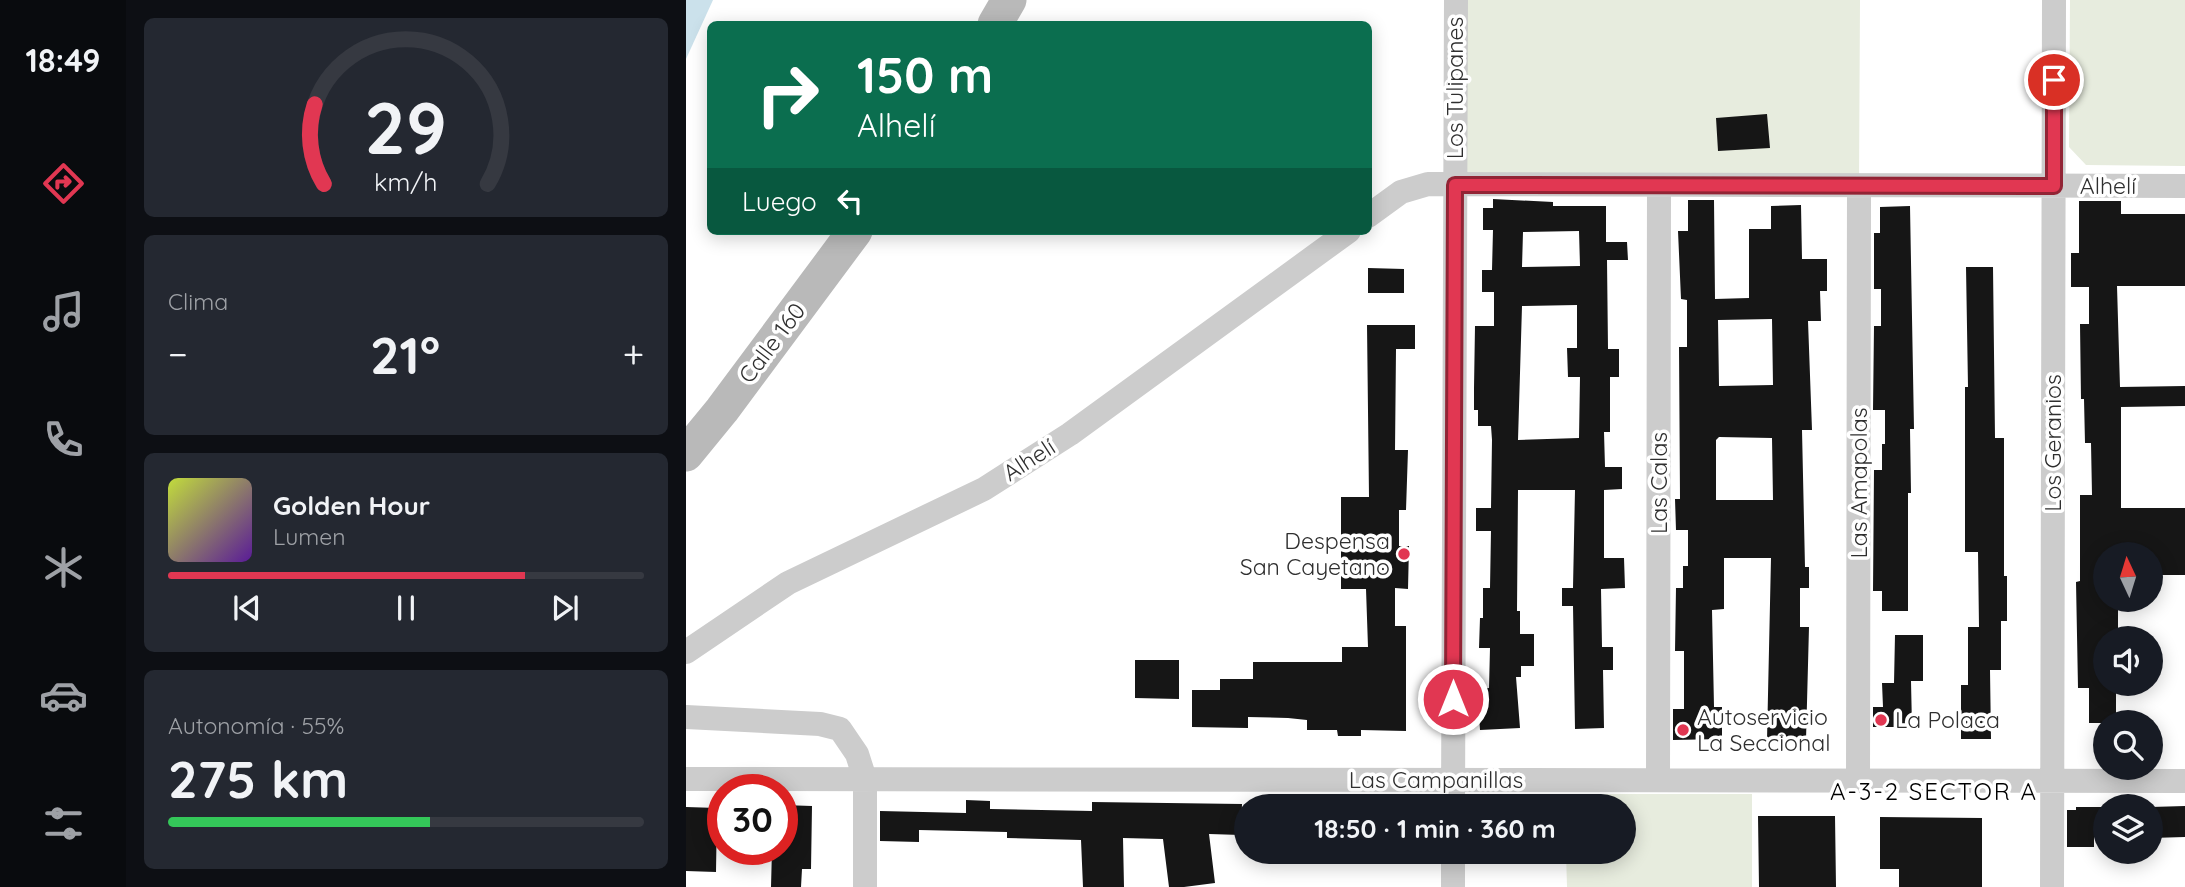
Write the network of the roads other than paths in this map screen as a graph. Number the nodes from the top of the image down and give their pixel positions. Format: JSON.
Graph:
{"nodes":[{"id":1,"x":1010,"y":0,"type":"edge"},
{"id":2,"x":1456,"y":0,"type":"edge"},
{"id":3,"x":2054,"y":0,"type":"edge"},
{"id":4,"x":997,"y":21,"type":"edge"},
{"id":5,"x":1455,"y":185,"type":"junction"},
{"id":6,"x":1660,"y":186,"type":"junction"},
{"id":7,"x":1859,"y":186,"type":"junction"},
{"id":8,"x":2054,"y":186,"type":"junction"},
{"id":9,"x":2185,"y":186,"type":"edge"},
{"id":10,"x":1372,"y":213,"type":"edge"},
{"id":11,"x":852,"y":235,"type":"edge"},
{"id":12,"x":1344,"y":235,"type":"edge"},
{"id":13,"x":686,"y":453,"type":"edge"},
{"id":14,"x":686,"y":652,"type":"edge"},
{"id":15,"x":686,"y":717,"type":"edge"},
{"id":16,"x":686,"y":779,"type":"edge"},
{"id":17,"x":865,"y":779,"type":"junction"},
{"id":18,"x":1453,"y":780,"type":"junction"},
{"id":19,"x":1658,"y":780,"type":"junction"},
{"id":20,"x":1858,"y":781,"type":"junction"},
{"id":21,"x":2053,"y":781,"type":"junction"},
{"id":22,"x":2185,"y":781,"type":"edge"},
{"id":23,"x":1453,"y":794,"type":"edge"},
{"id":24,"x":1453,"y":864,"type":"edge"},
{"id":25,"x":864,"y":887,"type":"edge"},
{"id":26,"x":1453,"y":887,"type":"edge"},
{"id":27,"x":2052,"y":887,"type":"edge"}],
"edges":[{"from":1,"to":4,"type":"main road"},
{"from":2,"to":5,"type":"street","name":"Los Tulipanes"},
{"from":3,"to":8,"type":"street","name":"Los Geranios"},
{"from":5,"to":6,"type":"street","name":"Alhelí"},
{"from":5,"to":10,"type":"street","name":"Alhelí"},
{"from":5,"to":18,"type":"street","name":"Los Tulipanes"},
{"from":6,"to":7,"type":"street","name":"Alhelí"},
{"from":6,"to":19,"type":"street","name":"Las Calas"},
{"from":7,"to":8,"type":"street","name":"Alhelí"},
{"from":7,"to":20,"type":"street","name":"Las Amapolas"},
{"from":8,"to":9,"type":"street","name":"Alhelí"},
{"from":8,"to":21,"type":"street","name":"Los Geranios"},
{"from":11,"to":13,"type":"main road","name":"Calle 160"},
{"from":12,"to":14,"type":"street","name":"Alhelí"},
{"from":15,"to":17,"type":"street"},
{"from":16,"to":17,"type":"street","name":"Las Campanillas"},
{"from":17,"to":18,"type":"street","name":"Las Campanillas"},
{"from":17,"to":25,"type":"street"},
{"from":18,"to":19,"type":"street","name":"Las Campanillas"},
{"from":18,"to":23,"type":"street","name":"Los Tulipanes"},
{"from":19,"to":20,"type":"street","name":"Las Campanillas"},
{"from":20,"to":21,"type":"street","name":"Las Campanillas"},
{"from":21,"to":22,"type":"street","name":"Las Campanillas"},
{"from":21,"to":27,"type":"street","name":"Los Geranios"},
{"from":24,"to":26,"type":"street"}]}
